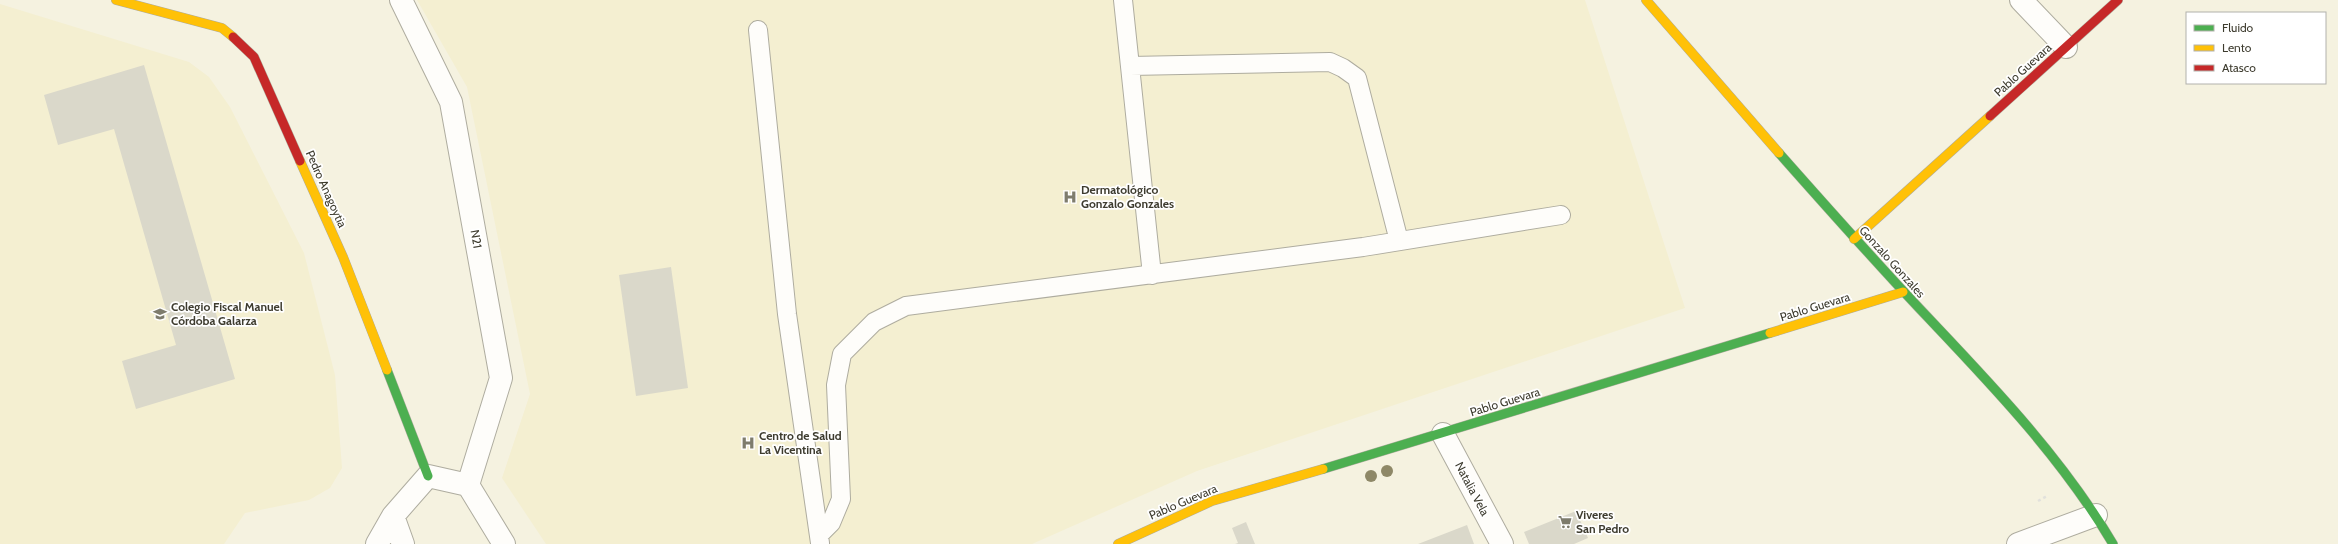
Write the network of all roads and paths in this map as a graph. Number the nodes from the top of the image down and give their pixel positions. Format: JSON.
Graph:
{"nodes":[{"id":1,"x":116,"y":0,"type":"edge"},
{"id":2,"x":401,"y":0,"type":"edge"},
{"id":3,"x":1123,"y":0,"type":"edge"},
{"id":4,"x":1646,"y":0,"type":"edge"},
{"id":5,"x":2021,"y":0,"type":"edge"},
{"id":6,"x":2118,"y":0,"type":"edge"},
{"id":7,"x":758,"y":30,"type":"dead end"},
{"id":8,"x":2066,"y":47,"type":"junction"},
{"id":9,"x":1130,"y":66,"type":"junction"},
{"id":10,"x":1561,"y":215,"type":"dead end"},
{"id":11,"x":1854,"y":238,"type":"junction"},
{"id":12,"x":1399,"y":241,"type":"junction"},
{"id":13,"x":1152,"y":274,"type":"junction"},
{"id":14,"x":1903,"y":292,"type":"junction"},
{"id":15,"x":1443,"y":434,"type":"junction"},
{"id":16,"x":428,"y":476,"type":"junction"},
{"id":17,"x":468,"y":485,"type":"junction"},
{"id":18,"x":2096,"y":515,"type":"junction"},
{"id":19,"x":393,"y":516,"type":"junction"},
{"id":20,"x":819,"y":540,"type":"edge"},
{"id":21,"x":377,"y":544,"type":"edge"},
{"id":22,"x":403,"y":544,"type":"edge"},
{"id":23,"x":504,"y":544,"type":"edge"},
{"id":24,"x":1118,"y":544,"type":"edge"},
{"id":25,"x":1502,"y":544,"type":"edge"},
{"id":26,"x":2018,"y":544,"type":"edge"},
{"id":27,"x":2113,"y":544,"type":"edge"}],
"edges":[{"from":1,"to":16,"type":"street","name":"Pedro Anagoytia"},
{"from":2,"to":17,"type":"street","name":"N21"},
{"from":3,"to":9,"type":"lane"},
{"from":4,"to":11,"type":"street","name":"Gonzalo Gonzales"},
{"from":5,"to":8,"type":"street"},
{"from":6,"to":8,"type":"street","name":"Pablo Guevara"},
{"from":7,"to":20,"type":"lane"},
{"from":8,"to":11,"type":"street","name":"Pablo Guevara"},
{"from":9,"to":12,"type":"lane"},
{"from":9,"to":13,"type":"lane"},
{"from":10,"to":12,"type":"lane"},
{"from":11,"to":14,"type":"street","name":"Gonzalo Gonzales"},
{"from":12,"to":13,"type":"lane"},
{"from":13,"to":20,"type":"lane"},
{"from":14,"to":15,"type":"street","name":"Pablo Guevara"},
{"from":14,"to":18,"type":"street","name":"Gonzalo Gonzales"},
{"from":15,"to":24,"type":"street","name":"Pablo Guevara"},
{"from":15,"to":25,"type":"street","name":"Natalia Vela"},
{"from":16,"to":17,"type":"street"},
{"from":16,"to":19,"type":"street"},
{"from":17,"to":23,"type":"street"},
{"from":18,"to":26,"type":"street"},
{"from":18,"to":27,"type":"street","name":"Gonzalo Gonzales"},
{"from":19,"to":21,"type":"street"},
{"from":19,"to":22,"type":"street"}]}
